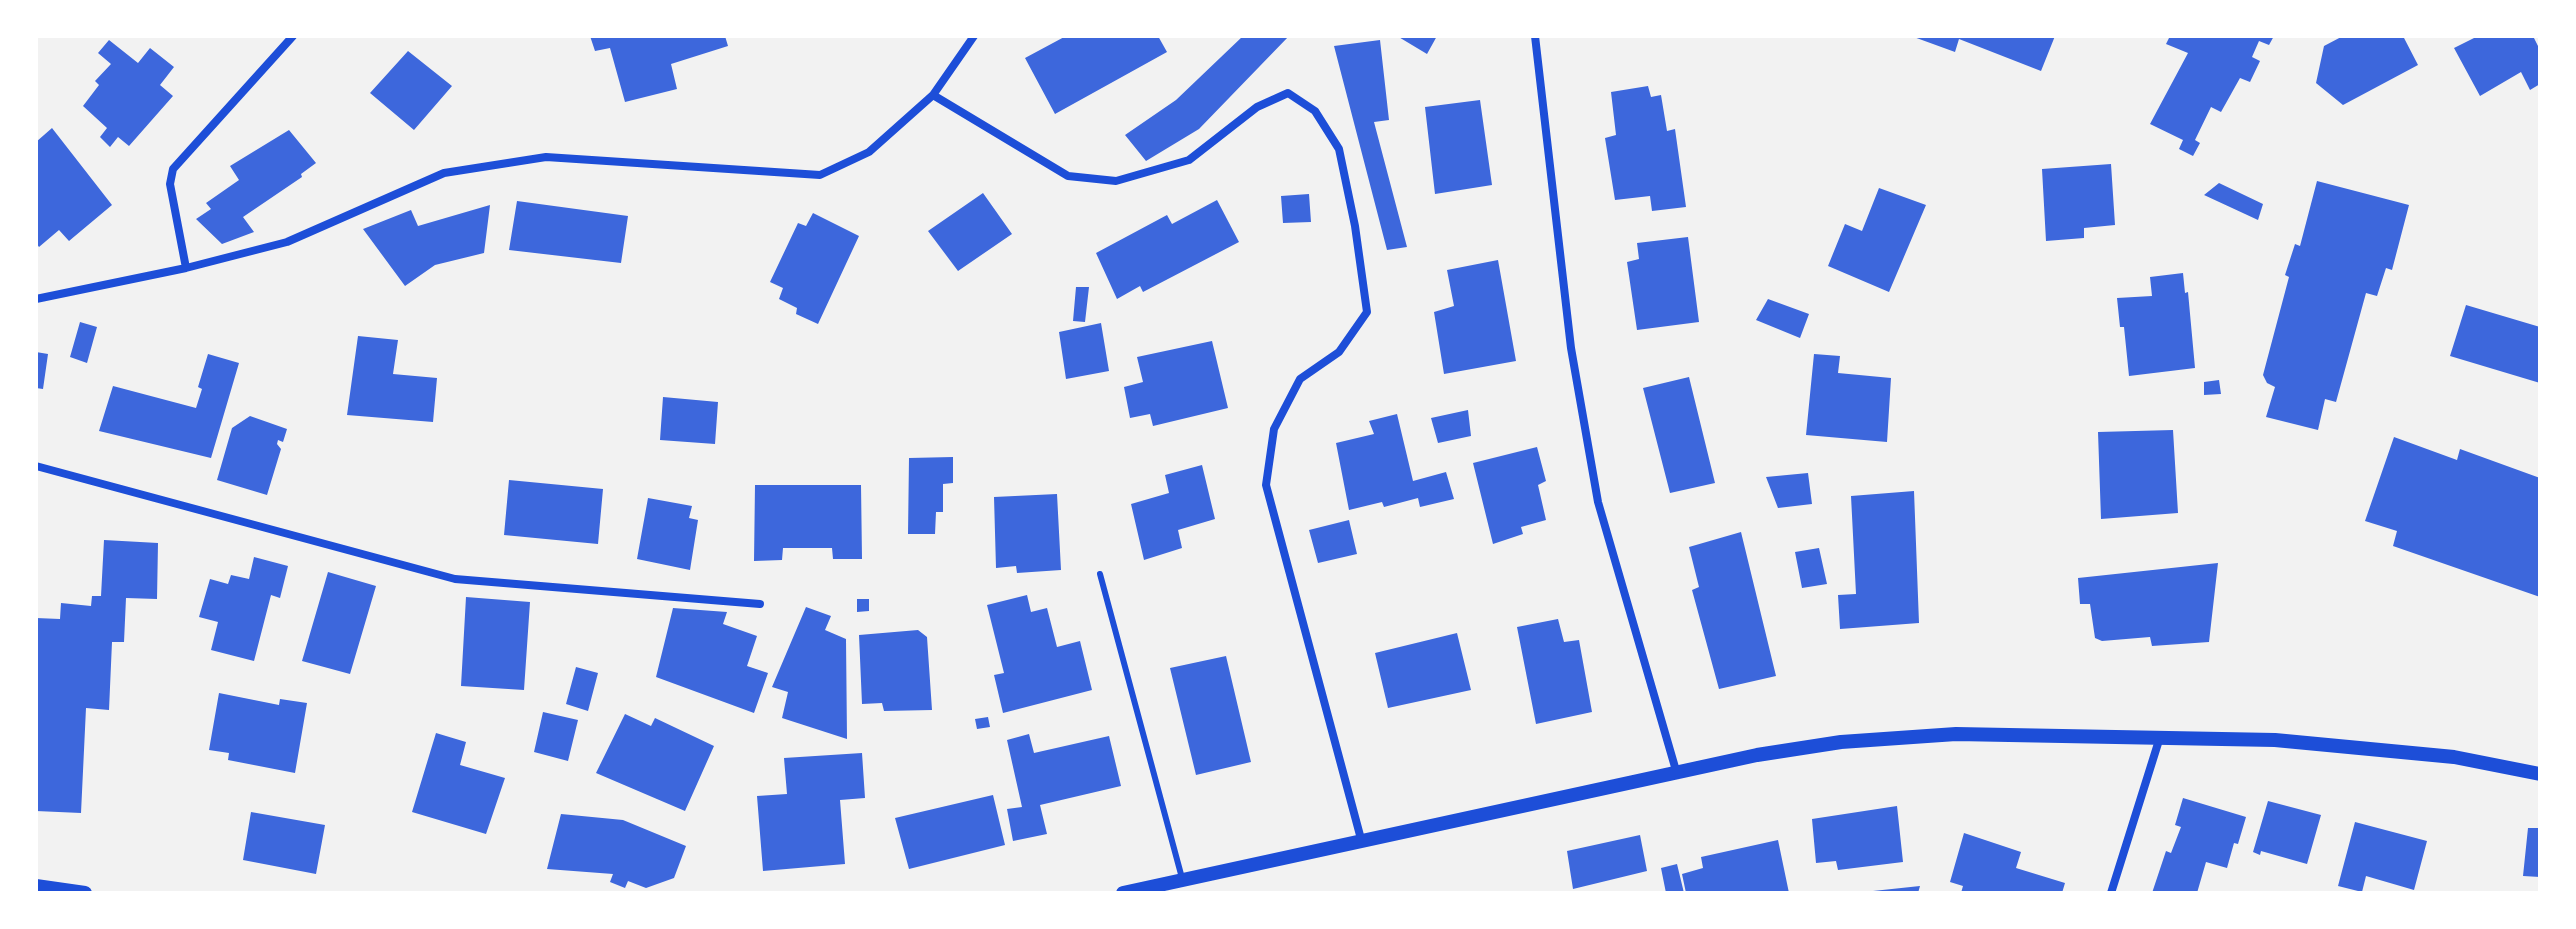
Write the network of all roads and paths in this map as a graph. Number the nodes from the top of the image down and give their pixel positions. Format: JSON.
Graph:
{"nodes":[{"id":1,"x":293,"y":36,"type":"edge"},
{"id":2,"x":974,"y":36,"type":"edge"},
{"id":3,"x":1535,"y":36,"type":"edge"},
{"id":4,"x":933,"y":95,"type":"junction"},
{"id":5,"x":186,"y":268,"type":"junction"},
{"id":6,"x":36,"y":299,"type":"edge"},
{"id":7,"x":36,"y":466,"type":"edge"},
{"id":8,"x":1100,"y":574,"type":"dead end"},
{"id":9,"x":760,"y":604,"type":"dead end"},
{"id":10,"x":2161,"y":736,"type":"junction"},
{"id":11,"x":1677,"y":774,"type":"junction"},
{"id":12,"x":2540,"y":774,"type":"edge"},
{"id":13,"x":1361,"y":839,"type":"junction"},
{"id":14,"x":1182,"y":878,"type":"junction"},
{"id":15,"x":36,"y":886,"type":"edge"},
{"id":16,"x":85,"y":893,"type":"edge"},
{"id":17,"x":1123,"y":893,"type":"edge"},
{"id":18,"x":2111,"y":893,"type":"edge"}],
"edges":[{"from":1,"to":5,"type":"street"},
{"from":2,"to":4,"type":"street"},
{"from":3,"to":11,"type":"street"},
{"from":4,"to":5,"type":"street"},
{"from":4,"to":13,"type":"street"},
{"from":5,"to":6,"type":"street"},
{"from":7,"to":9,"type":"street"},
{"from":8,"to":14,"type":"lane"},
{"from":10,"to":11,"type":"street"},
{"from":10,"to":12,"type":"street"},
{"from":10,"to":18,"type":"street"},
{"from":11,"to":13,"type":"street"},
{"from":13,"to":14,"type":"street"},
{"from":14,"to":17,"type":"street"},
{"from":15,"to":16,"type":"street"}]}
